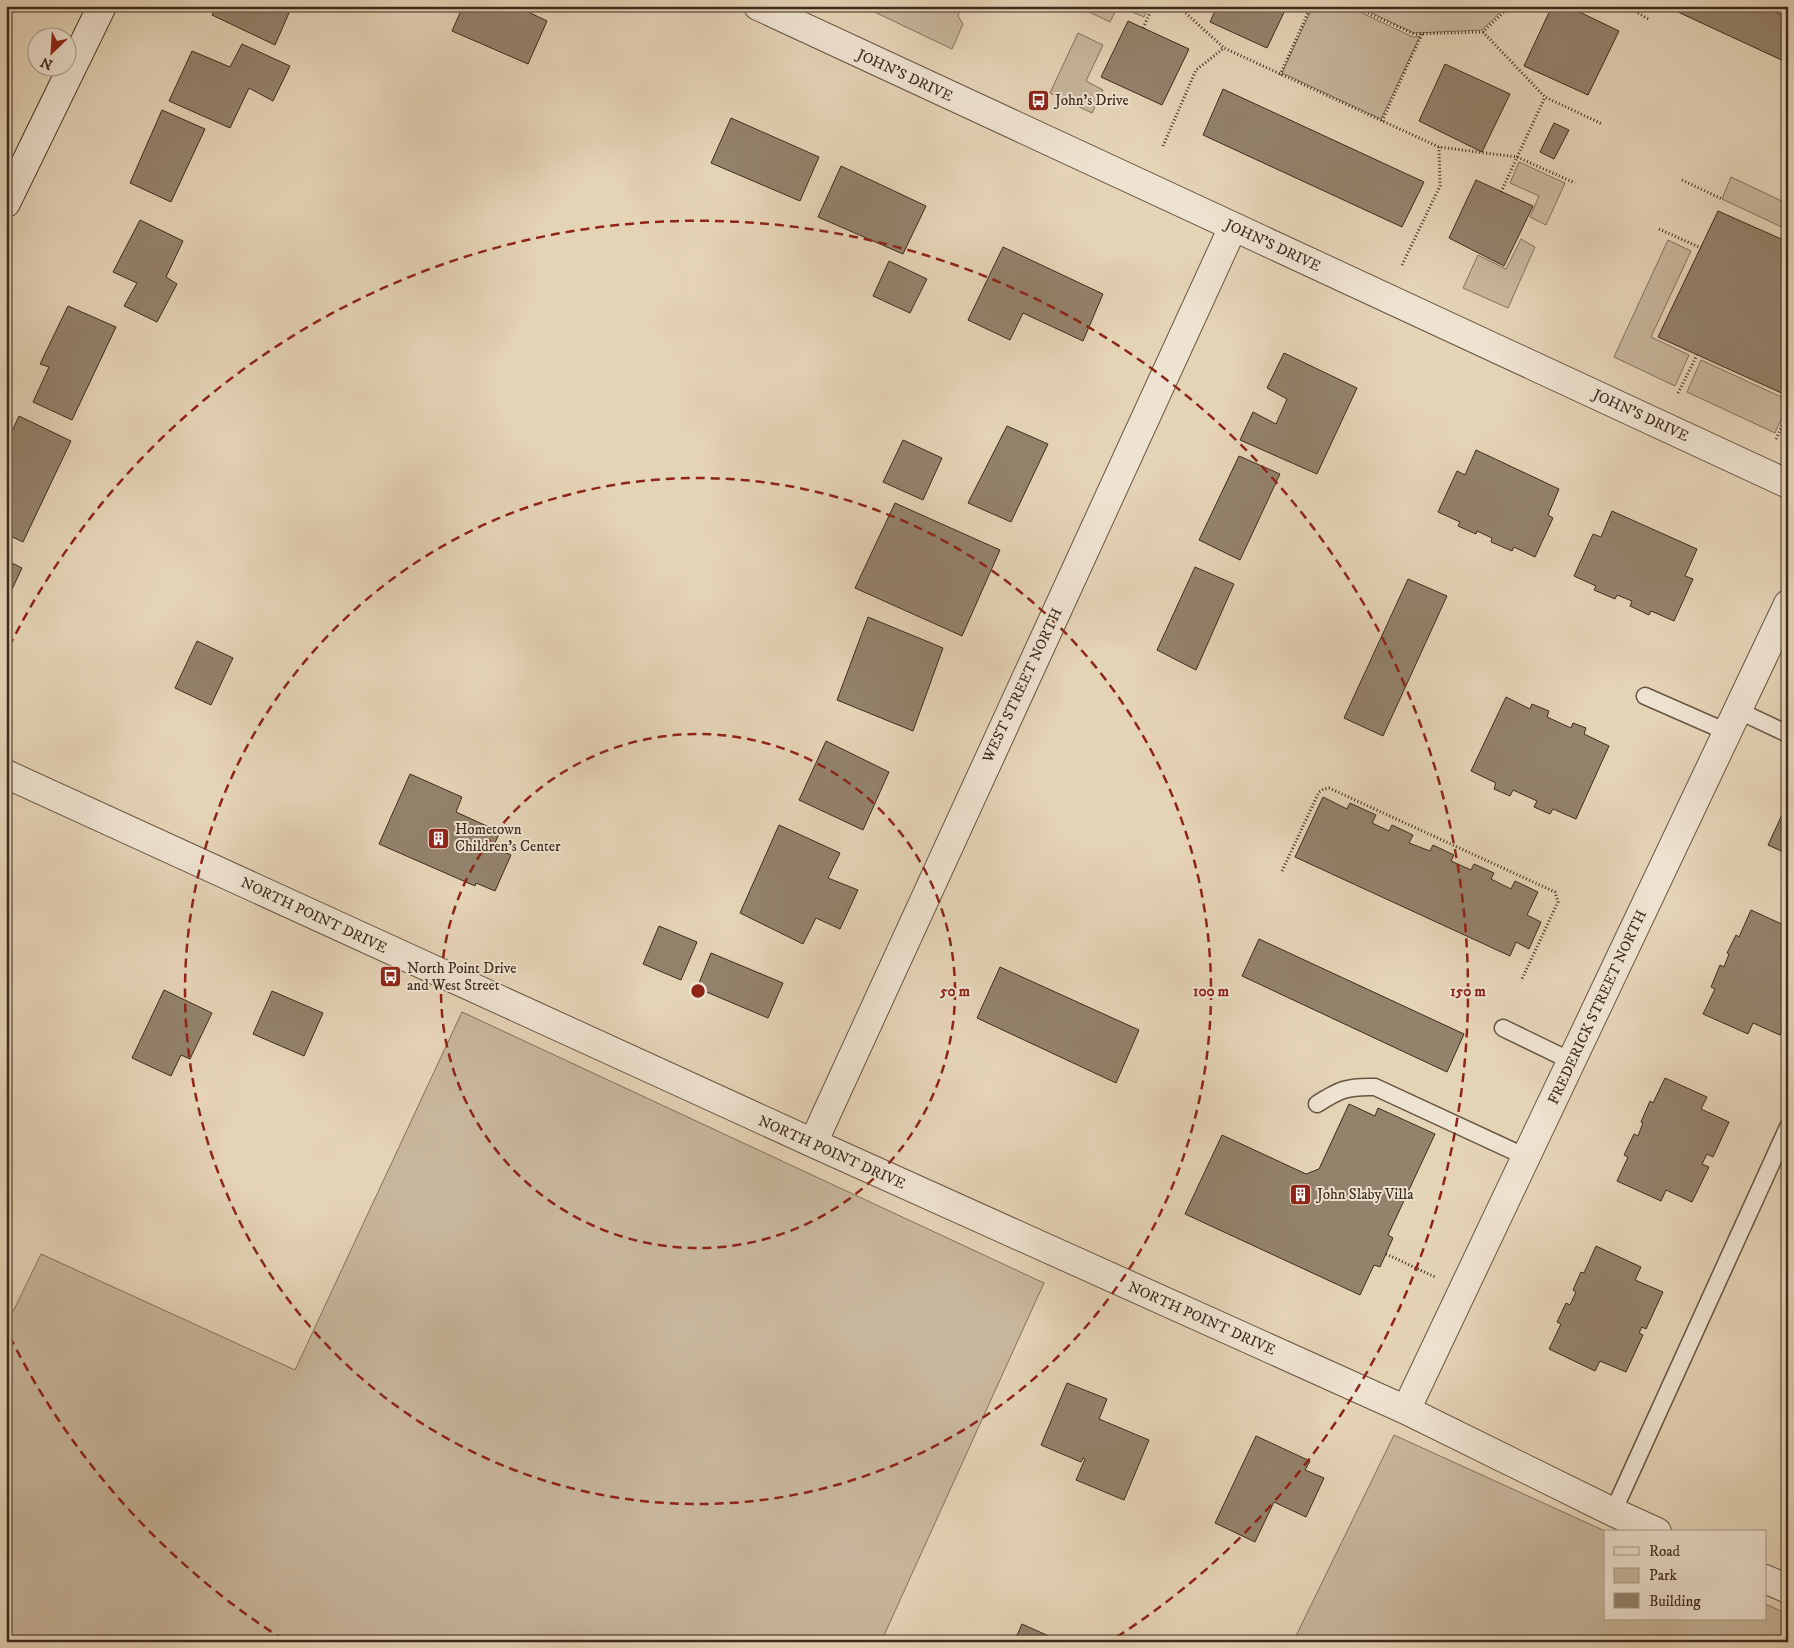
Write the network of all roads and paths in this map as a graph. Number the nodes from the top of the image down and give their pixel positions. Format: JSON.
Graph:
{"nodes":[{"id":1,"x":102,"y":6,"type":"edge"},
{"id":2,"x":758,"y":6,"type":"edge"},
{"id":3,"x":1153,"y":6,"type":"edge"},
{"id":4,"x":1178,"y":6,"type":"edge"},
{"id":5,"x":1311,"y":6,"type":"edge"},
{"id":6,"x":1352,"y":6,"type":"edge"},
{"id":7,"x":1510,"y":6,"type":"edge"},
{"id":8,"x":1626,"y":6,"type":"edge"},
{"id":9,"x":1650,"y":20,"type":"dead end"},
{"id":10,"x":1143,"y":28,"type":"dead end"},
{"id":11,"x":1483,"y":32,"type":"junction"},
{"id":12,"x":1422,"y":34,"type":"junction"},
{"id":13,"x":1224,"y":48,"type":"junction"},
{"id":14,"x":1280,"y":74,"type":"junction"},
{"id":15,"x":1545,"y":97,"type":"junction"},
{"id":16,"x":1382,"y":121,"type":"junction"},
{"id":17,"x":1602,"y":124,"type":"dead end"},
{"id":18,"x":1163,"y":146,"type":"dead end"},
{"id":19,"x":1438,"y":147,"type":"junction"},
{"id":20,"x":1518,"y":157,"type":"junction"},
{"id":21,"x":1682,"y":180,"type":"dead end"},
{"id":22,"x":1575,"y":183,"type":"dead end"},
{"id":23,"x":1501,"y":192,"type":"dead end"},
{"id":24,"x":1722,"y":199,"type":"dead end"},
{"id":25,"x":6,"y":203,"type":"edge"},
{"id":26,"x":1233,"y":227,"type":"junction"},
{"id":27,"x":1659,"y":229,"type":"dead end"},
{"id":28,"x":1700,"y":248,"type":"dead end"},
{"id":29,"x":1402,"y":265,"type":"dead end"},
{"id":30,"x":1697,"y":355,"type":"dead end"},
{"id":31,"x":1678,"y":393,"type":"dead end"},
{"id":32,"x":1788,"y":414,"type":"edge"},
{"id":33,"x":1776,"y":439,"type":"dead end"},
{"id":34,"x":1788,"y":484,"type":"edge"},
{"id":35,"x":1788,"y":604,"type":"edge"},
{"id":36,"x":1645,"y":696,"type":"dead end"},
{"id":37,"x":1732,"y":721,"type":"junction"},
{"id":38,"x":1788,"y":734,"type":"edge"},
{"id":39,"x":6,"y":774,"type":"edge"},
{"id":40,"x":1282,"y":871,"type":"dead end"},
{"id":41,"x":1521,"y":981,"type":"dead end"},
{"id":42,"x":1503,"y":1028,"type":"dead end"},
{"id":43,"x":1571,"y":1061,"type":"junction"},
{"id":44,"x":1316,"y":1104,"type":"dead end"},
{"id":45,"x":1788,"y":1127,"type":"edge"},
{"id":46,"x":813,"y":1143,"type":"junction"},
{"id":47,"x":1526,"y":1157,"type":"junction"},
{"id":48,"x":1386,"y":1254,"type":"dead end"},
{"id":49,"x":1463,"y":1290,"type":"junction"},
{"id":50,"x":1406,"y":1410,"type":"junction"},
{"id":51,"x":1613,"y":1512,"type":"junction"},
{"id":52,"x":1653,"y":1530,"type":"edge"},
{"id":53,"x":1766,"y":1580,"type":"edge"},
{"id":54,"x":1788,"y":1589,"type":"edge"}],
"edges":[{"from":1,"to":25,"type":"street"},
{"from":2,"to":26,"type":"street","name":"JOHN'S DRIVE"},
{"from":3,"to":10,"type":"path"},
{"from":4,"to":13,"type":"path"},
{"from":5,"to":14,"type":"path"},
{"from":6,"to":12,"type":"path"},
{"from":7,"to":11,"type":"path"},
{"from":8,"to":9,"type":"path"},
{"from":11,"to":12,"type":"path"},
{"from":11,"to":15,"type":"path"},
{"from":12,"to":16,"type":"path"},
{"from":13,"to":14,"type":"path"},
{"from":13,"to":18,"type":"path"},
{"from":14,"to":16,"type":"path"},
{"from":15,"to":17,"type":"path"},
{"from":15,"to":20,"type":"path"},
{"from":16,"to":19,"type":"path"},
{"from":19,"to":20,"type":"path"},
{"from":19,"to":29,"type":"path"},
{"from":20,"to":22,"type":"path"},
{"from":20,"to":23,"type":"path"},
{"from":21,"to":24,"type":"path"},
{"from":26,"to":34,"type":"street","name":"JOHN'S DRIVE"},
{"from":26,"to":46,"type":"street","name":"WEST STREET NORTH"},
{"from":27,"to":28,"type":"path"},
{"from":30,"to":31,"type":"path"},
{"from":32,"to":33,"type":"path"},
{"from":35,"to":37,"type":"street","name":"FREDERICK STREET NORTH"},
{"from":36,"to":37,"type":"lane"},
{"from":37,"to":38,"type":"lane"},
{"from":37,"to":43,"type":"street","name":"FREDERICK STREET NORTH"},
{"from":39,"to":46,"type":"street","name":"NORTH POINT DRIVE"},
{"from":40,"to":41,"type":"path"},
{"from":42,"to":43,"type":"lane"},
{"from":43,"to":47,"type":"street","name":"FREDERICK STREET NORTH"},
{"from":44,"to":47,"type":"lane"},
{"from":45,"to":51,"type":"lane"},
{"from":46,"to":50,"type":"street","name":"NORTH POINT DRIVE"},
{"from":47,"to":49,"type":"street","name":"FREDERICK STREET NORTH"},
{"from":48,"to":49,"type":"path"},
{"from":49,"to":50,"type":"street","name":"FREDERICK STREET NORTH"},
{"from":50,"to":51,"type":"street","name":"NORTH POINT DRIVE"},
{"from":51,"to":52,"type":"street","name":"NORTH POINT DRIVE"},
{"from":53,"to":54,"type":"street"}]}
